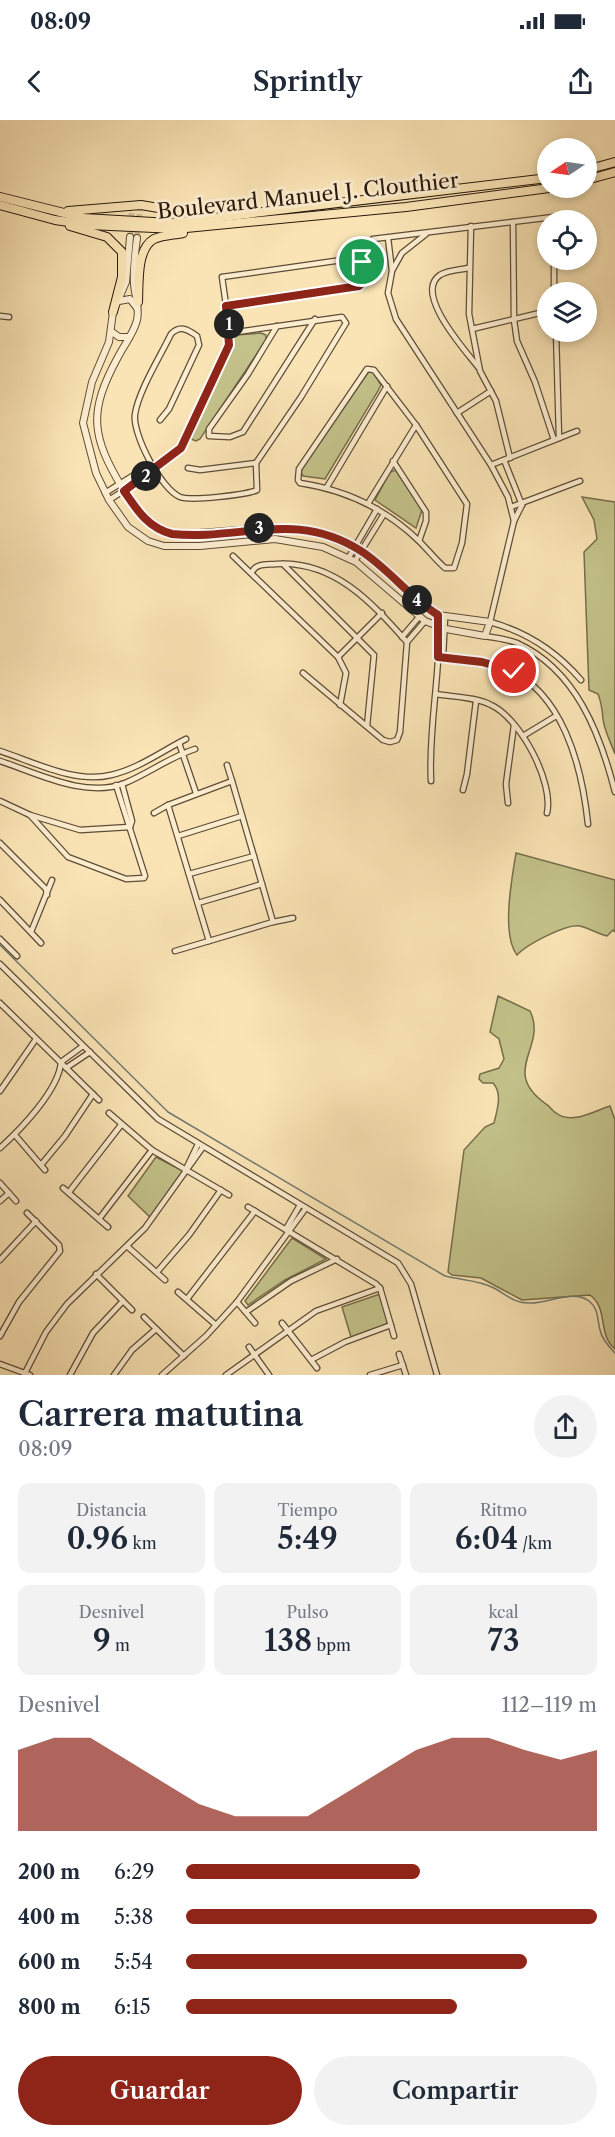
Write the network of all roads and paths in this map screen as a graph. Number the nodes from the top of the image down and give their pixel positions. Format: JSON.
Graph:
{"nodes":[{"id":1,"x":615,"y":162,"type":"edge"},
{"id":2,"x":597,"y":167,"type":"edge"},
{"id":3,"x":615,"y":172,"type":"edge"},
{"id":4,"x":597,"y":177,"type":"edge"},
{"id":5,"x":537,"y":179,"type":"edge"},
{"id":6,"x":537,"y":190,"type":"edge"},
{"id":7,"x":0,"y":197,"type":"edge"},
{"id":8,"x":0,"y":206,"type":"edge"},
{"id":9,"x":57,"y":216,"type":"junction"},
{"id":10,"x":212,"y":217,"type":"junction"},
{"id":11,"x":537,"y":220,"type":"edge"},
{"id":12,"x":513,"y":222,"type":"junction"},
{"id":13,"x":471,"y":226,"type":"junction"},
{"id":14,"x":198,"y":228,"type":"junction"},
{"id":15,"x":427,"y":234,"type":"junction"},
{"id":16,"x":388,"y":238,"type":"junction"},
{"id":17,"x":373,"y":239,"type":"dead end"},
{"id":18,"x":468,"y":268,"type":"junction"},
{"id":19,"x":392,"y":271,"type":"junction"},
{"id":20,"x":120,"y":302,"type":"junction"},
{"id":21,"x":138,"y":305,"type":"junction"},
{"id":22,"x":226,"y":306,"type":"junction"},
{"id":23,"x":113,"y":312,"type":"junction"},
{"id":24,"x":537,"y":314,"type":"edge"},
{"id":25,"x":0,"y":316,"type":"edge"},
{"id":26,"x":9,"y":317,"type":"dead end"},
{"id":27,"x":315,"y":320,"type":"junction"},
{"id":28,"x":514,"y":320,"type":"junction"},
{"id":29,"x":277,"y":326,"type":"junction"},
{"id":30,"x":472,"y":329,"type":"junction"},
{"id":31,"x":112,"y":332,"type":"junction"},
{"id":32,"x":230,"y":333,"type":"junction"},
{"id":33,"x":129,"y":337,"type":"junction"},
{"id":34,"x":556,"y":342,"type":"edge"},
{"id":35,"x":480,"y":371,"type":"junction"},
{"id":36,"x":387,"y":386,"type":"junction"},
{"id":37,"x":491,"y":391,"type":"junction"},
{"id":38,"x":457,"y":413,"type":"junction"},
{"id":39,"x":160,"y":420,"type":"dead end"},
{"id":40,"x":416,"y":425,"type":"junction"},
{"id":41,"x":577,"y":431,"type":"dead end"},
{"id":42,"x":556,"y":439,"type":"junction"},
{"id":43,"x":510,"y":458,"type":"junction"},
{"id":44,"x":504,"y":460,"type":"junction"},
{"id":45,"x":393,"y":461,"type":"junction"},
{"id":46,"x":256,"y":463,"type":"junction"},
{"id":47,"x":491,"y":465,"type":"junction"},
{"id":48,"x":154,"y":466,"type":"junction"},
{"id":49,"x":188,"y":468,"type":"dead end"},
{"id":50,"x":137,"y":473,"type":"junction"},
{"id":51,"x":141,"y":479,"type":"junction"},
{"id":52,"x":580,"y":481,"type":"dead end"},
{"id":53,"x":119,"y":483,"type":"junction"},
{"id":54,"x":327,"y":487,"type":"junction"},
{"id":55,"x":124,"y":491,"type":"junction"},
{"id":56,"x":105,"y":493,"type":"junction"},
{"id":57,"x":109,"y":500,"type":"junction"},
{"id":58,"x":369,"y":502,"type":"junction"},
{"id":59,"x":522,"y":505,"type":"junction"},
{"id":60,"x":511,"y":507,"type":"junction"},
{"id":61,"x":377,"y":509,"type":"junction"},
{"id":62,"x":384,"y":514,"type":"junction"},
{"id":63,"x":514,"y":521,"type":"junction"},
{"id":64,"x":160,"y":531,"type":"junction"},
{"id":65,"x":419,"y":540,"type":"junction"},
{"id":66,"x":157,"y":544,"type":"junction"},
{"id":67,"x":358,"y":549,"type":"junction"},
{"id":68,"x":233,"y":556,"type":"dead end"},
{"id":69,"x":352,"y":559,"type":"junction"},
{"id":70,"x":283,"y":564,"type":"junction"},
{"id":71,"x":252,"y":572,"type":"junction"},
{"id":72,"x":382,"y":614,"type":"junction"},
{"id":73,"x":441,"y":616,"type":"junction"},
{"id":74,"x":419,"y":617,"type":"junction"},
{"id":75,"x":425,"y":621,"type":"junction"},
{"id":76,"x":490,"y":622,"type":"junction"},
{"id":77,"x":442,"y":628,"type":"junction"},
{"id":78,"x":485,"y":636,"type":"junction"},
{"id":79,"x":358,"y":637,"type":"junction"},
{"id":80,"x":402,"y":637,"type":"junction"},
{"id":81,"x":407,"y":642,"type":"junction"},
{"id":82,"x":339,"y":657,"type":"junction"},
{"id":83,"x":441,"y":658,"type":"junction"},
{"id":84,"x":303,"y":673,"type":"dead end"},
{"id":85,"x":581,"y":680,"type":"dead end"},
{"id":86,"x":436,"y":694,"type":"junction"},
{"id":87,"x":476,"y":701,"type":"junction"},
{"id":88,"x":340,"y":705,"type":"junction"},
{"id":89,"x":556,"y":716,"type":"junction"},
{"id":90,"x":514,"y":725,"type":"junction"},
{"id":91,"x":367,"y":726,"type":"junction"},
{"id":92,"x":523,"y":736,"type":"junction"},
{"id":93,"x":186,"y":739,"type":"dead end"},
{"id":94,"x":179,"y":743,"type":"junction"},
{"id":95,"x":195,"y":749,"type":"dead end"},
{"id":96,"x":0,"y":751,"type":"edge"},
{"id":97,"x":184,"y":753,"type":"junction"},
{"id":98,"x":0,"y":761,"type":"edge"},
{"id":99,"x":227,"y":765,"type":"dead end"},
{"id":100,"x":232,"y":781,"type":"junction"},
{"id":101,"x":431,"y":781,"type":"dead end"},
{"id":102,"x":122,"y":784,"type":"junction"},
{"id":103,"x":116,"y":785,"type":"junction"},
{"id":104,"x":463,"y":790,"type":"dead end"},
{"id":105,"x":615,"y":792,"type":"edge"},
{"id":106,"x":196,"y":793,"type":"junction"},
{"id":107,"x":0,"y":801,"type":"edge"},
{"id":108,"x":508,"y":803,"type":"dead end"},
{"id":109,"x":168,"y":805,"type":"junction"},
{"id":110,"x":154,"y":813,"type":"dead end"},
{"id":111,"x":547,"y":813,"type":"dead end"},
{"id":112,"x":30,"y":815,"type":"junction"},
{"id":113,"x":242,"y":816,"type":"junction"},
{"id":114,"x":588,"y":825,"type":"dead end"},
{"id":115,"x":130,"y":827,"type":"junction"},
{"id":116,"x":178,"y":836,"type":"junction"},
{"id":117,"x":0,"y":843,"type":"edge"},
{"id":118,"x":254,"y":855,"type":"junction"},
{"id":119,"x":189,"y":874,"type":"junction"},
{"id":120,"x":52,"y":880,"type":"dead end"},
{"id":121,"x":262,"y":884,"type":"junction"},
{"id":122,"x":47,"y":895,"type":"junction"},
{"id":123,"x":0,"y":900,"type":"edge"},
{"id":124,"x":198,"y":903,"type":"junction"},
{"id":125,"x":293,"y":918,"type":"dead end"},
{"id":126,"x":273,"y":922,"type":"junction"},
{"id":127,"x":31,"y":932,"type":"junction"},
{"id":128,"x":0,"y":939,"type":"edge"},
{"id":129,"x":209,"y":941,"type":"junction"},
{"id":130,"x":41,"y":943,"type":"dead end"},
{"id":131,"x":175,"y":951,"type":"dead end"},
{"id":132,"x":17,"y":956,"type":"dead end"},
{"id":133,"x":0,"y":964,"type":"edge"},
{"id":134,"x":1,"y":1006,"type":"edge"},
{"id":135,"x":36,"y":1039,"type":"junction"},
{"id":136,"x":83,"y":1046,"type":"junction"},
{"id":137,"x":90,"y":1052,"type":"junction"},
{"id":138,"x":61,"y":1062,"type":"junction"},
{"id":139,"x":64,"y":1069,"type":"junction"},
{"id":140,"x":0,"y":1091,"type":"edge"},
{"id":141,"x":93,"y":1094,"type":"junction"},
{"id":142,"x":99,"y":1100,"type":"dead end"},
{"id":143,"x":110,"y":1113,"type":"dead end"},
{"id":144,"x":121,"y":1125,"type":"junction"},
{"id":145,"x":15,"y":1135,"type":"junction"},
{"id":146,"x":198,"y":1144,"type":"junction"},
{"id":147,"x":203,"y":1147,"type":"junction"},
{"id":148,"x":0,"y":1148,"type":"edge"},
{"id":149,"x":152,"y":1150,"type":"junction"},
{"id":150,"x":41,"y":1165,"type":"junction"},
{"id":151,"x":45,"y":1170,"type":"dead end"},
{"id":152,"x":186,"y":1171,"type":"junction"},
{"id":153,"x":0,"y":1183,"type":"edge"},
{"id":154,"x":63,"y":1188,"type":"dead end"},
{"id":155,"x":221,"y":1190,"type":"junction"},
{"id":156,"x":69,"y":1192,"type":"junction"},
{"id":157,"x":9,"y":1193,"type":"junction"},
{"id":158,"x":228,"y":1195,"type":"dead end"},
{"id":159,"x":0,"y":1201,"type":"edge"},
{"id":160,"x":16,"y":1201,"type":"dead end"},
{"id":161,"x":300,"y":1204,"type":"junction"},
{"id":162,"x":248,"y":1207,"type":"dead end"},
{"id":163,"x":306,"y":1208,"type":"junction"},
{"id":164,"x":255,"y":1211,"type":"junction"},
{"id":165,"x":27,"y":1213,"type":"dead end"},
{"id":166,"x":99,"y":1219,"type":"junction"},
{"id":167,"x":36,"y":1221,"type":"junction"},
{"id":168,"x":108,"y":1227,"type":"dead end"},
{"id":169,"x":288,"y":1232,"type":"junction"},
{"id":170,"x":128,"y":1247,"type":"junction"},
{"id":171,"x":337,"y":1259,"type":"junction"},
{"id":172,"x":0,"y":1260,"type":"edge"},
{"id":173,"x":157,"y":1272,"type":"junction"},
{"id":174,"x":96,"y":1274,"type":"junction"},
{"id":175,"x":165,"y":1280,"type":"dead end"},
{"id":176,"x":380,"y":1288,"type":"junction"},
{"id":177,"x":178,"y":1292,"type":"dead end"},
{"id":178,"x":187,"y":1299,"type":"junction"},
{"id":179,"x":123,"y":1301,"type":"junction"},
{"id":180,"x":237,"y":1302,"type":"junction"},
{"id":181,"x":132,"y":1310,"type":"dead end"},
{"id":182,"x":246,"y":1312,"type":"junction"},
{"id":183,"x":144,"y":1317,"type":"dead end"},
{"id":184,"x":255,"y":1323,"type":"dead end"},
{"id":185,"x":282,"y":1323,"type":"dead end"},
{"id":186,"x":216,"y":1325,"type":"junction"},
{"id":187,"x":391,"y":1325,"type":"junction"},
{"id":188,"x":156,"y":1329,"type":"junction"},
{"id":189,"x":288,"y":1330,"type":"junction"},
{"id":190,"x":0,"y":1336,"type":"edge"},
{"id":191,"x":394,"y":1336,"type":"dead end"},
{"id":192,"x":249,"y":1347,"type":"dead end"},
{"id":193,"x":254,"y":1354,"type":"junction"},
{"id":194,"x":399,"y":1354,"type":"dead end"},
{"id":195,"x":184,"y":1356,"type":"junction"},
{"id":196,"x":311,"y":1360,"type":"junction"},
{"id":197,"x":0,"y":1364,"type":"edge"},
{"id":198,"x":403,"y":1365,"type":"junction"},
{"id":199,"x":317,"y":1368,"type":"dead end"},
{"id":200,"x":27,"y":1375,"type":"edge"},
{"id":201,"x":70,"y":1375,"type":"edge"},
{"id":202,"x":114,"y":1375,"type":"edge"},
{"id":203,"x":162,"y":1375,"type":"edge"},
{"id":204,"x":226,"y":1375,"type":"edge"},
{"id":205,"x":269,"y":1375,"type":"edge"},
{"id":206,"x":369,"y":1375,"type":"edge"},
{"id":207,"x":406,"y":1375,"type":"edge"},
{"id":208,"x":437,"y":1375,"type":"edge"}],
"edges":[{"from":1,"to":2,"type":"main road"},
{"from":3,"to":4,"type":"main road"},
{"from":5,"to":10,"type":"main road","name":"Boulevard Manuel J. Clouthier"},
{"from":6,"to":14,"type":"main road","name":"Boulevard Manuel J. Clouthier"},
{"from":7,"to":9,"type":"main road","name":"Boulevard Manuel J. Clouthier"},
{"from":8,"to":9,"type":"main road","name":"Boulevard Manuel J. Clouthier"},
{"from":9,"to":10,"type":"main road","name":"Boulevard Manuel J. Clouthier"},
{"from":9,"to":10,"type":"main road"},
{"from":9,"to":14,"type":"main road","name":"Boulevard Manuel J. Clouthier"},
{"from":9,"to":23,"type":"main road"},
{"from":11,"to":12,"type":"street"},
{"from":12,"to":13,"type":"street"},
{"from":12,"to":28,"type":"street"},
{"from":13,"to":15,"type":"street"},
{"from":13,"to":18,"type":"street"},
{"from":14,"to":21,"type":"main road"},
{"from":15,"to":16,"type":"street"},
{"from":15,"to":19,"type":"street"},
{"from":16,"to":17,"type":"street"},
{"from":16,"to":19,"type":"street"},
{"from":18,"to":30,"type":"street"},
{"from":18,"to":35,"type":"street"},
{"from":19,"to":38,"type":"street"},
{"from":20,"to":21,"type":"street"},
{"from":20,"to":21,"type":"street"},
{"from":20,"to":23,"type":"street"},
{"from":21,"to":33,"type":"street"},
{"from":22,"to":22,"type":"street"},
{"from":22,"to":32,"type":"street"},
{"from":23,"to":31,"type":"street"},
{"from":24,"to":28,"type":"street"},
{"from":25,"to":26,"type":"street"},
{"from":27,"to":29,"type":"street"},
{"from":27,"to":29,"type":"street"},
{"from":27,"to":46,"type":"street"},
{"from":28,"to":30,"type":"street"},
{"from":28,"to":42,"type":"street"},
{"from":29,"to":32,"type":"street"},
{"from":30,"to":35,"type":"street"},
{"from":31,"to":33,"type":"street"},
{"from":31,"to":56,"type":"street"},
{"from":32,"to":48,"type":"street"},
{"from":33,"to":53,"type":"street"},
{"from":34,"to":42,"type":"street"},
{"from":35,"to":37,"type":"street"},
{"from":36,"to":40,"type":"street"},
{"from":36,"to":54,"type":"street"},
{"from":36,"to":54,"type":"street"},
{"from":37,"to":38,"type":"street"},
{"from":37,"to":43,"type":"street"},
{"from":38,"to":47,"type":"street"},
{"from":39,"to":48,"type":"street"},
{"from":40,"to":45,"type":"street"},
{"from":40,"to":65,"type":"street"},
{"from":41,"to":42,"type":"street"},
{"from":42,"to":43,"type":"street"},
{"from":43,"to":44,"type":"street"},
{"from":44,"to":47,"type":"street"},
{"from":44,"to":59,"type":"street"},
{"from":45,"to":58,"type":"street"},
{"from":45,"to":65,"type":"street"},
{"from":46,"to":48,"type":"street"},
{"from":46,"to":49,"type":"street"},
{"from":47,"to":60,"type":"street"},
{"from":48,"to":50,"type":"street"},
{"from":48,"to":51,"type":"street"},
{"from":50,"to":51,"type":"street"},
{"from":50,"to":53,"type":"street"},
{"from":51,"to":55,"type":"street"},
{"from":52,"to":59,"type":"street"},
{"from":53,"to":55,"type":"street"},
{"from":53,"to":56,"type":"street"},
{"from":54,"to":58,"type":"street"},
{"from":55,"to":57,"type":"street"},
{"from":55,"to":64,"type":"street"},
{"from":56,"to":57,"type":"street"},
{"from":57,"to":66,"type":"street"},
{"from":58,"to":61,"type":"street"},
{"from":59,"to":60,"type":"street"},
{"from":59,"to":63,"type":"street"},
{"from":60,"to":63,"type":"street"},
{"from":61,"to":62,"type":"street"},
{"from":61,"to":67,"type":"street"},
{"from":62,"to":65,"type":"street"},
{"from":62,"to":67,"type":"street"},
{"from":63,"to":76,"type":"street"},
{"from":64,"to":66,"type":"street"},
{"from":64,"to":67,"type":"street"},
{"from":66,"to":69,"type":"street"},
{"from":67,"to":69,"type":"street"},
{"from":67,"to":73,"type":"street"},
{"from":68,"to":71,"type":"street"},
{"from":69,"to":74,"type":"street"},
{"from":70,"to":71,"type":"street"},
{"from":70,"to":72,"type":"street"},
{"from":70,"to":79,"type":"street"},
{"from":71,"to":82,"type":"street"},
{"from":72,"to":79,"type":"street"},
{"from":72,"to":80,"type":"street"},
{"from":73,"to":76,"type":"street"},
{"from":73,"to":77,"type":"street"},
{"from":74,"to":75,"type":"street"},
{"from":74,"to":80,"type":"street"},
{"from":75,"to":77,"type":"street"},
{"from":75,"to":81,"type":"street"},
{"from":76,"to":78,"type":"street"},
{"from":76,"to":85,"type":"street"},
{"from":77,"to":78,"type":"street"},
{"from":77,"to":83,"type":"street"},
{"from":78,"to":105,"type":"street"},
{"from":79,"to":82,"type":"street"},
{"from":79,"to":91,"type":"street"},
{"from":80,"to":81,"type":"street"},
{"from":81,"to":91,"type":"street"},
{"from":82,"to":88,"type":"street"},
{"from":83,"to":86,"type":"street"},
{"from":83,"to":89,"type":"street"},
{"from":84,"to":88,"type":"street"},
{"from":86,"to":87,"type":"street"},
{"from":86,"to":101,"type":"street"},
{"from":87,"to":90,"type":"street"},
{"from":87,"to":104,"type":"street"},
{"from":88,"to":91,"type":"street"},
{"from":89,"to":92,"type":"street"},
{"from":89,"to":114,"type":"street"},
{"from":90,"to":92,"type":"street"},
{"from":90,"to":108,"type":"street"},
{"from":92,"to":111,"type":"street"},
{"from":93,"to":94,"type":"street"},
{"from":94,"to":96,"type":"street"},
{"from":94,"to":97,"type":"street"},
{"from":95,"to":97,"type":"street"},
{"from":97,"to":102,"type":"street"},
{"from":97,"to":106,"type":"street"},
{"from":98,"to":103,"type":"street"},
{"from":99,"to":100,"type":"street"},
{"from":100,"to":106,"type":"street"},
{"from":100,"to":113,"type":"street"},
{"from":102,"to":103,"type":"street"},
{"from":102,"to":115,"type":"street"},
{"from":103,"to":115,"type":"street"},
{"from":106,"to":109,"type":"street"},
{"from":107,"to":112,"type":"street"},
{"from":109,"to":110,"type":"street"},
{"from":109,"to":116,"type":"street"},
{"from":112,"to":115,"type":"street"},
{"from":112,"to":115,"type":"street"},
{"from":113,"to":116,"type":"street"},
{"from":113,"to":118,"type":"street"},
{"from":116,"to":119,"type":"street"},
{"from":117,"to":122,"type":"street"},
{"from":118,"to":119,"type":"street"},
{"from":118,"to":121,"type":"street"},
{"from":119,"to":124,"type":"street"},
{"from":120,"to":122,"type":"street"},
{"from":121,"to":124,"type":"street"},
{"from":121,"to":126,"type":"street"},
{"from":122,"to":127,"type":"street"},
{"from":123,"to":127,"type":"street"},
{"from":124,"to":129,"type":"street"},
{"from":125,"to":126,"type":"street"},
{"from":126,"to":129,"type":"street"},
{"from":127,"to":130,"type":"street"},
{"from":128,"to":132,"type":"street"},
{"from":129,"to":131,"type":"street"},
{"from":133,"to":136,"type":"street"},
{"from":134,"to":135,"type":"street"},
{"from":135,"to":138,"type":"street"},
{"from":135,"to":140,"type":"street"},
{"from":136,"to":137,"type":"street"},
{"from":136,"to":138,"type":"street"},
{"from":137,"to":139,"type":"street"},
{"from":137,"to":146,"type":"street"},
{"from":138,"to":139,"type":"street"},
{"from":139,"to":141,"type":"street"},
{"from":139,"to":145,"type":"street"},
{"from":141,"to":142,"type":"street"},
{"from":141,"to":150,"type":"street"},
{"from":143,"to":144,"type":"street"},
{"from":144,"to":149,"type":"street"},
{"from":144,"to":156,"type":"street"},
{"from":145,"to":148,"type":"street"},
{"from":145,"to":150,"type":"street"},
{"from":146,"to":147,"type":"street"},
{"from":146,"to":152,"type":"street"},
{"from":147,"to":152,"type":"street"},
{"from":147,"to":161,"type":"street"},
{"from":149,"to":152,"type":"street"},
{"from":149,"to":166,"type":"street"},
{"from":150,"to":151,"type":"street"},
{"from":152,"to":155,"type":"street"},
{"from":152,"to":170,"type":"street"},
{"from":153,"to":157,"type":"street"},
{"from":154,"to":156,"type":"street"},
{"from":155,"to":158,"type":"street"},
{"from":155,"to":173,"type":"street"},
{"from":156,"to":166,"type":"street"},
{"from":157,"to":159,"type":"street"},
{"from":157,"to":160,"type":"street"},
{"from":161,"to":163,"type":"street"},
{"from":161,"to":169,"type":"street"},
{"from":162,"to":164,"type":"street"},
{"from":163,"to":169,"type":"street"},
{"from":163,"to":208,"type":"street"},
{"from":164,"to":169,"type":"street"},
{"from":164,"to":178,"type":"street"},
{"from":165,"to":167,"type":"street"},
{"from":166,"to":168,"type":"street"},
{"from":167,"to":172,"type":"street"},
{"from":167,"to":190,"type":"street"},
{"from":169,"to":171,"type":"street"},
{"from":169,"to":180,"type":"street"},
{"from":170,"to":173,"type":"street"},
{"from":170,"to":174,"type":"street"},
{"from":171,"to":176,"type":"street"},
{"from":171,"to":182,"type":"street"},
{"from":173,"to":175,"type":"street"},
{"from":174,"to":179,"type":"street"},
{"from":174,"to":200,"type":"street"},
{"from":176,"to":187,"type":"street"},
{"from":176,"to":189,"type":"street"},
{"from":177,"to":178,"type":"street"},
{"from":178,"to":186,"type":"street"},
{"from":179,"to":181,"type":"street"},
{"from":179,"to":201,"type":"street"},
{"from":180,"to":182,"type":"street"},
{"from":180,"to":186,"type":"street"},
{"from":182,"to":184,"type":"street"},
{"from":183,"to":188,"type":"street"},
{"from":185,"to":189,"type":"street"},
{"from":186,"to":195,"type":"street"},
{"from":187,"to":191,"type":"street"},
{"from":187,"to":196,"type":"street"},
{"from":188,"to":195,"type":"street"},
{"from":188,"to":202,"type":"street"},
{"from":189,"to":193,"type":"street"},
{"from":189,"to":196,"type":"street"},
{"from":192,"to":193,"type":"street"},
{"from":193,"to":204,"type":"street"},
{"from":193,"to":205,"type":"street"},
{"from":194,"to":198,"type":"street"},
{"from":195,"to":203,"type":"street"},
{"from":196,"to":199,"type":"street"},
{"from":197,"to":200,"type":"street"},
{"from":198,"to":206,"type":"street"},
{"from":198,"to":207,"type":"street"}]}
